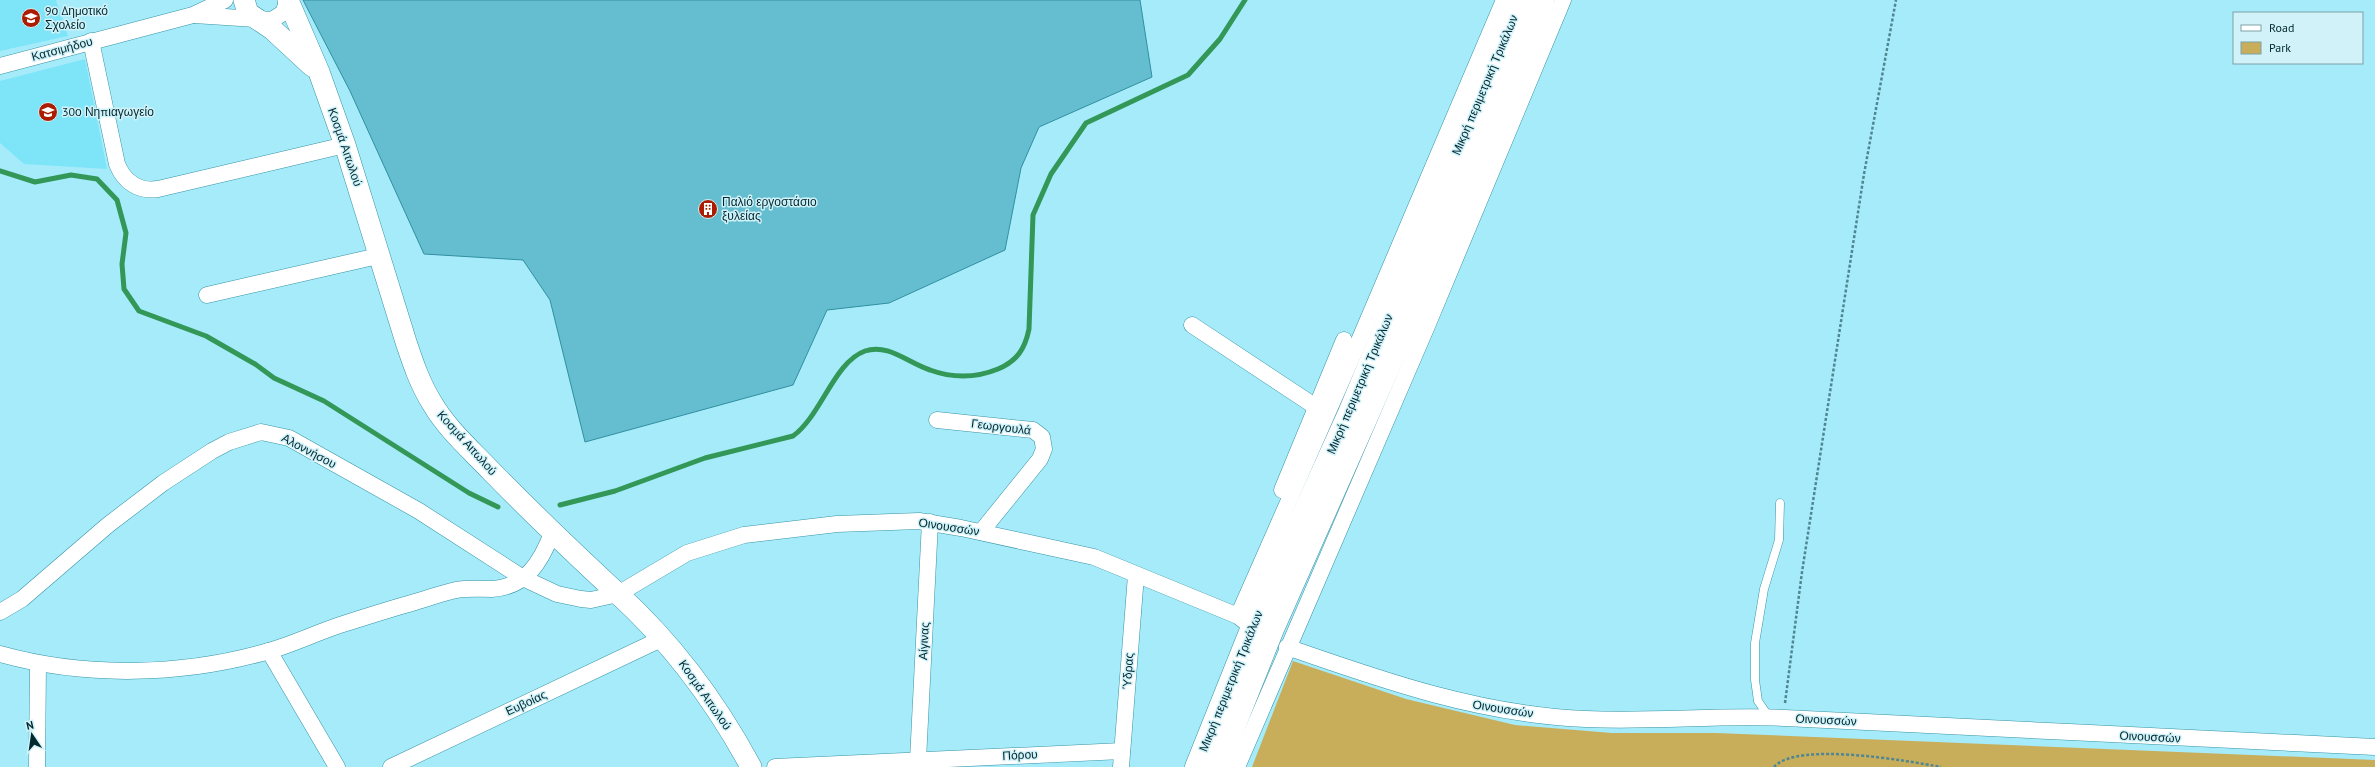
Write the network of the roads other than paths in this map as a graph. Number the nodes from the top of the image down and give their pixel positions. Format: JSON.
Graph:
{"nodes":[{"id":1,"x":225,"y":0,"type":"edge"},
{"id":2,"x":244,"y":0,"type":"edge"},
{"id":3,"x":288,"y":0,"type":"edge"},
{"id":4,"x":1504,"y":0,"type":"edge"},
{"id":5,"x":1522,"y":0,"type":"edge"},
{"id":6,"x":1543,"y":0,"type":"edge"},
{"id":7,"x":1563,"y":0,"type":"edge"},
{"id":8,"x":193,"y":15,"type":"junction"},
{"id":9,"x":259,"y":20,"type":"junction"},
{"id":10,"x":91,"y":41,"type":"junction"},
{"id":11,"x":0,"y":66,"type":"edge"},
{"id":12,"x":319,"y":72,"type":"junction"},
{"id":13,"x":345,"y":146,"type":"junction"},
{"id":14,"x":378,"y":256,"type":"junction"},
{"id":15,"x":207,"y":295,"type":"dead end"},
{"id":16,"x":1192,"y":324,"type":"dead end"},
{"id":17,"x":1344,"y":340,"type":"dead end"},
{"id":18,"x":1316,"y":407,"type":"junction"},
{"id":19,"x":937,"y":420,"type":"dead end"},
{"id":20,"x":1780,"y":503,"type":"dead end"},
{"id":21,"x":930,"y":522,"type":"junction"},
{"id":22,"x":981,"y":532,"type":"junction"},
{"id":23,"x":552,"y":533,"type":"junction"},
{"id":24,"x":1136,"y":575,"type":"junction"},
{"id":25,"x":523,"y":578,"type":"junction"},
{"id":26,"x":618,"y":594,"type":"junction"},
{"id":27,"x":0,"y":612,"type":"edge"},
{"id":28,"x":1241,"y":619,"type":"junction"},
{"id":29,"x":661,"y":639,"type":"junction"},
{"id":30,"x":1287,"y":647,"type":"junction"},
{"id":31,"x":269,"y":651,"type":"junction"},
{"id":32,"x":0,"y":654,"type":"edge"},
{"id":33,"x":38,"y":664,"type":"junction"},
{"id":34,"x":1776,"y":717,"type":"junction"},
{"id":35,"x":2375,"y":747,"type":"edge"},
{"id":36,"x":1122,"y":751,"type":"junction"},
{"id":37,"x":918,"y":760,"type":"junction"},
{"id":38,"x":37,"y":767,"type":"edge"},
{"id":39,"x":337,"y":767,"type":"edge"},
{"id":40,"x":391,"y":767,"type":"edge"},
{"id":41,"x":751,"y":767,"type":"edge"},
{"id":42,"x":774,"y":767,"type":"edge"},
{"id":43,"x":1121,"y":767,"type":"edge"},
{"id":44,"x":1196,"y":767,"type":"edge"},
{"id":45,"x":1218,"y":767,"type":"edge"},
{"id":46,"x":1237,"y":767,"type":"edge"}],
"edges":[{"from":1,"to":8,"type":"street"},
{"from":2,"to":9,"type":"street"},
{"from":3,"to":9,"type":"street"},
{"from":3,"to":12,"type":"street","name":"Κοσμά Αιτωλού"},
{"from":4,"to":28,"type":"street"},
{"from":5,"to":28,"type":"main road","name":"Μικρή περιμετρική Τρικάλων"},
{"from":6,"to":45,"type":"main road","name":"Μικρή περιμετρική Τρικάλων"},
{"from":7,"to":30,"type":"street"},
{"from":8,"to":9,"type":"street"},
{"from":8,"to":10,"type":"street","name":"Κατσιμήδου"},
{"from":9,"to":12,"type":"street"},
{"from":10,"to":11,"type":"street","name":"Κατσιμήδου"},
{"from":10,"to":13,"type":"street"},
{"from":12,"to":13,"type":"street","name":"Κοσμά Αιτωλού"},
{"from":13,"to":14,"type":"street","name":"Κοσμά Αιτωλού"},
{"from":14,"to":15,"type":"street"},
{"from":14,"to":23,"type":"street","name":"Κοσμά Αιτωλού"},
{"from":16,"to":18,"type":"street"},
{"from":17,"to":18,"type":"street"},
{"from":18,"to":28,"type":"street"},
{"from":19,"to":22,"type":"street","name":"Γεωργουλά"},
{"from":20,"to":34,"type":"lane"},
{"from":21,"to":22,"type":"street","name":"Οινουσσών"},
{"from":21,"to":26,"type":"street","name":"Οινουσσών"},
{"from":21,"to":37,"type":"street","name":"Αίγινας"},
{"from":22,"to":24,"type":"street","name":"Οινουσσών"},
{"from":23,"to":25,"type":"street"},
{"from":23,"to":26,"type":"street","name":"Κοσμά Αιτωλού"},
{"from":24,"to":28,"type":"street","name":"Οινουσσών"},
{"from":24,"to":36,"type":"street","name":"Ύδρας"},
{"from":25,"to":26,"type":"street","name":"Αλοννήσου"},
{"from":25,"to":27,"type":"street","name":"Αλοννήσου"},
{"from":25,"to":31,"type":"street"},
{"from":26,"to":29,"type":"street","name":"Κοσμά Αιτωλού"},
{"from":28,"to":44,"type":"main road","name":"Μικρή περιμετρική Τρικάλων"},
{"from":29,"to":40,"type":"street","name":"Ευβοίας"},
{"from":29,"to":41,"type":"street","name":"Κοσμά Αιτωλού"},
{"from":30,"to":34,"type":"street","name":"Οινουσσών"},
{"from":30,"to":46,"type":"street"},
{"from":31,"to":33,"type":"street"},
{"from":31,"to":39,"type":"street"},
{"from":32,"to":33,"type":"street"},
{"from":33,"to":38,"type":"street"},
{"from":34,"to":35,"type":"street","name":"Οινουσσών"},
{"from":36,"to":37,"type":"street","name":"Πόρου"},
{"from":36,"to":43,"type":"street","name":"Ύδρας"},
{"from":37,"to":42,"type":"street","name":"Πόρου"}]}
